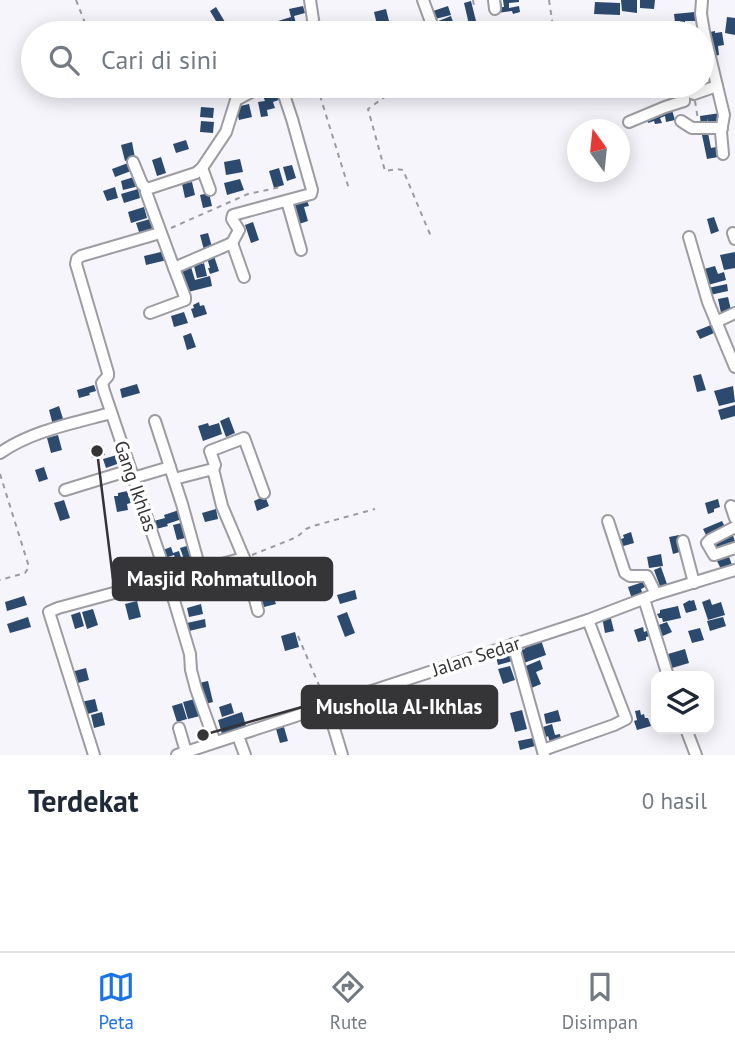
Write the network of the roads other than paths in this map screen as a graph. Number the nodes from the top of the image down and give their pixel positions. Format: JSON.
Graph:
{"nodes":[{"id":1,"x":310,"y":0,"type":"edge"},
{"id":2,"x":423,"y":0,"type":"edge"},
{"id":3,"x":702,"y":0,"type":"edge"},
{"id":4,"x":313,"y":21,"type":"edge"},
{"id":5,"x":431,"y":21,"type":"edge"},
{"id":6,"x":702,"y":21,"type":"edge"},
{"id":7,"x":714,"y":76,"type":"edge"},
{"id":8,"x":717,"y":86,"type":"junction"},
{"id":9,"x":714,"y":87,"type":"edge"},
{"id":10,"x":240,"y":98,"type":"edge"},
{"id":11,"x":286,"y":98,"type":"edge"},
{"id":12,"x":684,"y":98,"type":"edge"},
{"id":13,"x":681,"y":121,"type":"dead end"},
{"id":14,"x":630,"y":122,"type":"edge"},
{"id":15,"x":722,"y":128,"type":"junction"},
{"id":16,"x":723,"y":153,"type":"dead end"},
{"id":17,"x":133,"y":163,"type":"dead end"},
{"id":18,"x":202,"y":168,"type":"junction"},
{"id":19,"x":147,"y":189,"type":"junction"},
{"id":20,"x":210,"y":190,"type":"dead end"},
{"id":21,"x":286,"y":201,"type":"junction"},
{"id":22,"x":160,"y":233,"type":"junction"},
{"id":23,"x":689,"y":237,"type":"dead end"},
{"id":24,"x":232,"y":243,"type":"junction"},
{"id":25,"x":301,"y":250,"type":"dead end"},
{"id":26,"x":174,"y":268,"type":"junction"},
{"id":27,"x":244,"y":277,"type":"dead end"},
{"id":28,"x":149,"y":313,"type":"dead end"},
{"id":29,"x":735,"y":313,"type":"edge"},
{"id":30,"x":716,"y":322,"type":"junction"},
{"id":31,"x":735,"y":367,"type":"edge"},
{"id":32,"x":111,"y":413,"type":"junction"},
{"id":33,"x":155,"y":421,"type":"dead end"},
{"id":34,"x":0,"y":453,"type":"edge"},
{"id":35,"x":170,"y":467,"type":"junction"},
{"id":36,"x":213,"y":469,"type":"junction"},
{"id":37,"x":131,"y":474,"type":"junction"},
{"id":38,"x":174,"y":479,"type":"junction"},
{"id":39,"x":65,"y":490,"type":"dead end"},
{"id":40,"x":264,"y":493,"type":"dead end"},
{"id":41,"x":731,"y":506,"type":"dead end"},
{"id":42,"x":735,"y":517,"type":"edge"},
{"id":43,"x":608,"y":521,"type":"dead end"},
{"id":44,"x":735,"y":527,"type":"edge"},
{"id":45,"x":683,"y":541,"type":"dead end"},
{"id":46,"x":735,"y":548,"type":"edge"},
{"id":47,"x":244,"y":558,"type":"junction"},
{"id":48,"x":200,"y":569,"type":"junction"},
{"id":49,"x":734,"y":574,"type":"edge"},
{"id":50,"x":167,"y":577,"type":"junction"},
{"id":51,"x":694,"y":583,"type":"junction"},
{"id":52,"x":656,"y":594,"type":"junction"},
{"id":53,"x":643,"y":599,"type":"junction"},
{"id":54,"x":258,"y":611,"type":"dead end"},
{"id":55,"x":588,"y":620,"type":"junction"},
{"id":56,"x":513,"y":644,"type":"junction"},
{"id":57,"x":666,"y":671,"type":"edge"},
{"id":58,"x":368,"y":692,"type":"junction"},
{"id":59,"x":327,"y":705,"type":"junction"},
{"id":60,"x":374,"y":713,"type":"dead end"},
{"id":61,"x":179,"y":728,"type":"dead end"},
{"id":62,"x":688,"y":734,"type":"edge"},
{"id":63,"x":238,"y":736,"type":"junction"},
{"id":64,"x":215,"y":742,"type":"junction"},
{"id":65,"x":204,"y":751,"type":"edge"},
{"id":66,"x":543,"y":752,"type":"edge"},
{"id":67,"x":181,"y":753,"type":"edge"},
{"id":68,"x":94,"y":755,"type":"edge"},
{"id":69,"x":245,"y":755,"type":"edge"},
{"id":70,"x":342,"y":755,"type":"edge"},
{"id":71,"x":696,"y":755,"type":"edge"}],
"edges":[{"from":1,"to":4,"type":"street"},
{"from":2,"to":5,"type":"street"},
{"from":3,"to":6,"type":"street"},
{"from":7,"to":8,"type":"street"},
{"from":8,"to":9,"type":"street"},
{"from":8,"to":15,"type":"street"},
{"from":10,"to":18,"type":"street"},
{"from":11,"to":21,"type":"street"},
{"from":12,"to":14,"type":"street"},
{"from":13,"to":15,"type":"street"},
{"from":15,"to":16,"type":"street"},
{"from":17,"to":19,"type":"street"},
{"from":18,"to":19,"type":"street"},
{"from":18,"to":20,"type":"street"},
{"from":19,"to":22,"type":"street"},
{"from":21,"to":24,"type":"street"},
{"from":21,"to":25,"type":"street"},
{"from":22,"to":26,"type":"street"},
{"from":22,"to":32,"type":"street","name":"Gang Ikhlas"},
{"from":23,"to":30,"type":"street"},
{"from":24,"to":26,"type":"street"},
{"from":24,"to":27,"type":"street"},
{"from":26,"to":28,"type":"street"},
{"from":29,"to":30,"type":"street"},
{"from":30,"to":31,"type":"street"},
{"from":32,"to":34,"type":"street"},
{"from":32,"to":37,"type":"street","name":"Gang Ikhlas"},
{"from":33,"to":35,"type":"street"},
{"from":35,"to":37,"type":"street"},
{"from":35,"to":38,"type":"street"},
{"from":36,"to":38,"type":"street"},
{"from":36,"to":40,"type":"street"},
{"from":36,"to":47,"type":"street"},
{"from":37,"to":39,"type":"street"},
{"from":37,"to":50,"type":"street","name":"Gang Ikhlas"},
{"from":38,"to":48,"type":"street"},
{"from":41,"to":42,"type":"street"},
{"from":43,"to":52,"type":"street"},
{"from":44,"to":46,"type":"street"},
{"from":45,"to":51,"type":"street"},
{"from":47,"to":48,"type":"street"},
{"from":47,"to":54,"type":"street"},
{"from":48,"to":50,"type":"street"},
{"from":49,"to":51,"type":"street","name":"Jalan Sedar"},
{"from":50,"to":64,"type":"street","name":"Gang Ikhlas"},
{"from":50,"to":68,"type":"street"},
{"from":51,"to":52,"type":"street","name":"Jalan Sedar"},
{"from":52,"to":53,"type":"street","name":"Jalan Sedar"},
{"from":53,"to":55,"type":"street","name":"Jalan Sedar"},
{"from":53,"to":57,"type":"street"},
{"from":55,"to":56,"type":"street","name":"Jalan Sedar"},
{"from":55,"to":66,"type":"street"},
{"from":56,"to":58,"type":"street","name":"Jalan Sedar"},
{"from":56,"to":66,"type":"street"},
{"from":58,"to":59,"type":"street","name":"Jalan Sedar"},
{"from":58,"to":60,"type":"street"},
{"from":59,"to":63,"type":"street","name":"Jalan Sedar"},
{"from":59,"to":70,"type":"street"},
{"from":61,"to":67,"type":"street"},
{"from":62,"to":71,"type":"street"},
{"from":63,"to":64,"type":"street","name":"Jalan Sedar"},
{"from":63,"to":69,"type":"street"},
{"from":64,"to":65,"type":"street","name":"Jalan Sedar"},
{"from":65,"to":67,"type":"street","name":"Jalan Sedar"}]}
